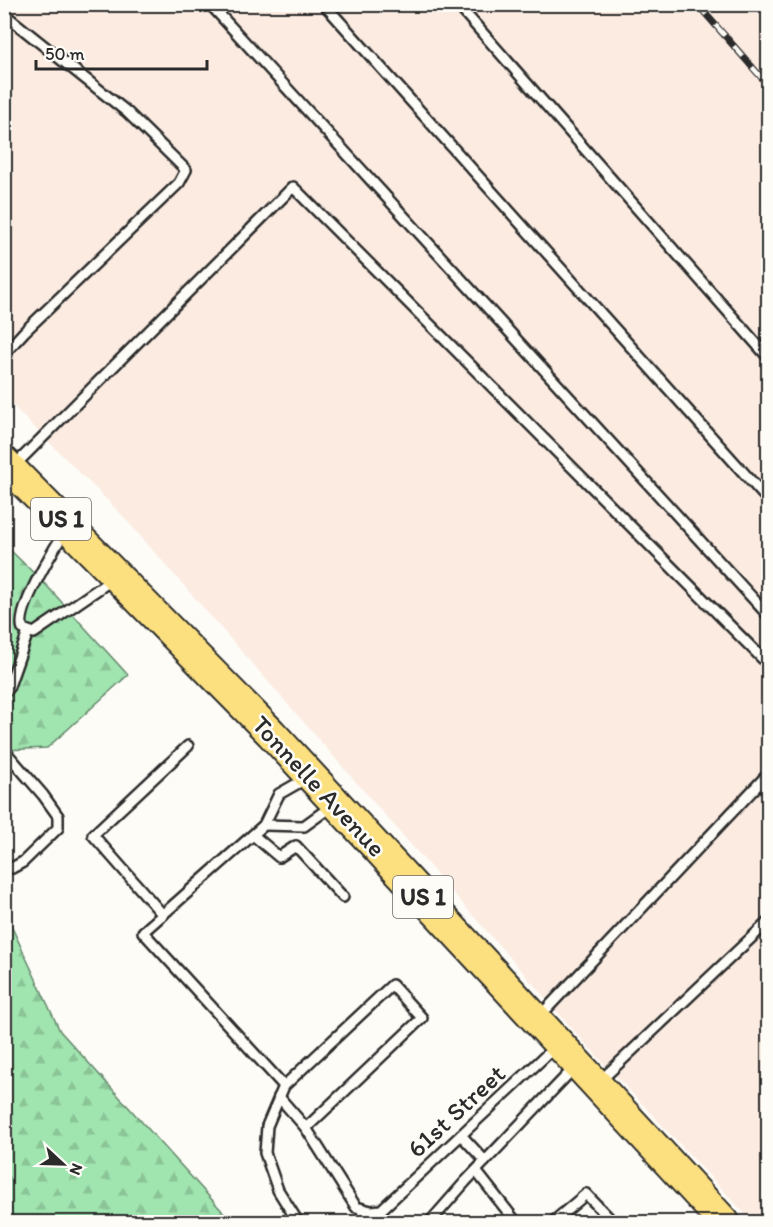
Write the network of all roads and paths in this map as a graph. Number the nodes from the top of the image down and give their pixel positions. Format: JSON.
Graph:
{"nodes":[{"id":1,"x":210,"y":4,"type":"edge"},
{"id":2,"x":324,"y":4,"type":"edge"},
{"id":3,"x":457,"y":4,"type":"edge"},
{"id":4,"x":4,"y":14,"type":"edge"},
{"id":5,"x":4,"y":354,"type":"edge"},
{"id":6,"x":768,"y":357,"type":"edge"},
{"id":7,"x":8,"y":465,"type":"edge"},
{"id":8,"x":768,"y":500,"type":"edge"},
{"id":9,"x":67,"y":526,"type":"junction"},
{"id":10,"x":117,"y":576,"type":"junction"},
{"id":11,"x":768,"y":615,"type":"edge"},
{"id":12,"x":28,"y":632,"type":"junction"},
{"id":13,"x":768,"y":664,"type":"edge"},
{"id":14,"x":4,"y":693,"type":"edge"},
{"id":15,"x":188,"y":746,"type":"dead end"},
{"id":16,"x":4,"y":750,"type":"edge"},
{"id":17,"x":768,"y":774,"type":"edge"},
{"id":18,"x":310,"y":776,"type":"junction"},
{"id":19,"x":335,"y":803,"type":"junction"},
{"id":20,"x":264,"y":825,"type":"junction"},
{"id":21,"x":253,"y":835,"type":"junction"},
{"id":22,"x":4,"y":864,"type":"edge"},
{"id":23,"x":343,"y":897,"type":"dead end"},
{"id":24,"x":163,"y":915,"type":"junction"},
{"id":25,"x":768,"y":922,"type":"edge"},
{"id":26,"x":537,"y":1020,"type":"junction"},
{"id":27,"x":578,"y":1064,"type":"junction"},
{"id":28,"x":284,"y":1086,"type":"junction"},
{"id":29,"x":279,"y":1097,"type":"junction"},
{"id":30,"x":306,"y":1128,"type":"junction"},
{"id":31,"x":461,"y":1135,"type":"junction"},
{"id":32,"x":485,"y":1161,"type":"junction"},
{"id":33,"x":476,"y":1171,"type":"junction"},
{"id":34,"x":363,"y":1209,"type":"junction"},
{"id":35,"x":298,"y":1222,"type":"edge"},
{"id":36,"x":362,"y":1222,"type":"edge"},
{"id":37,"x":430,"y":1222,"type":"edge"},
{"id":38,"x":516,"y":1222,"type":"edge"},
{"id":39,"x":553,"y":1222,"type":"edge"},
{"id":40,"x":613,"y":1222,"type":"edge"},
{"id":41,"x":724,"y":1222,"type":"edge"}],
"edges":[{"from":1,"to":11,"type":"lane"},
{"from":2,"to":8,"type":"lane"},
{"from":3,"to":6,"type":"lane"},
{"from":4,"to":5,"type":"lane"},
{"from":7,"to":9,"type":"main road","name":"Tonnelle Avenue","number":"US 1"},
{"from":7,"to":13,"type":"lane"},
{"from":9,"to":10,"type":"main road","name":"Tonnelle Avenue","number":"US 1"},
{"from":9,"to":12,"type":"lane"},
{"from":10,"to":12,"type":"lane"},
{"from":10,"to":18,"type":"main road","name":"Tonnelle Avenue","number":"US 1"},
{"from":12,"to":14,"type":"lane"},
{"from":15,"to":24,"type":"lane"},
{"from":16,"to":22,"type":"lane"},
{"from":17,"to":26,"type":"lane"},
{"from":18,"to":19,"type":"main road","name":"Tonnelle Avenue","number":"US 1"},
{"from":18,"to":20,"type":"lane"},
{"from":19,"to":20,"type":"lane"},
{"from":19,"to":26,"type":"main road","name":"Tonnelle Avenue","number":"US 1"},
{"from":20,"to":21,"type":"lane"},
{"from":21,"to":23,"type":"lane"},
{"from":21,"to":24,"type":"lane"},
{"from":24,"to":28,"type":"lane"},
{"from":25,"to":27,"type":"lane"},
{"from":26,"to":27,"type":"main road","name":"Tonnelle Avenue","number":"US 1"},
{"from":27,"to":31,"type":"lane","name":"61st Street"},
{"from":27,"to":32,"type":"lane"},
{"from":27,"to":41,"type":"main road","name":"Tonnelle Avenue","number":"US 1"},
{"from":28,"to":29,"type":"lane"},
{"from":28,"to":30,"type":"lane"},
{"from":29,"to":30,"type":"lane"},
{"from":29,"to":35,"type":"lane"},
{"from":30,"to":34,"type":"lane"},
{"from":31,"to":32,"type":"lane"},
{"from":31,"to":34,"type":"lane","name":"61st Street"},
{"from":32,"to":33,"type":"lane"},
{"from":33,"to":37,"type":"lane"},
{"from":33,"to":38,"type":"lane"},
{"from":34,"to":36,"type":"lane"},
{"from":39,"to":40,"type":"lane"}]}
